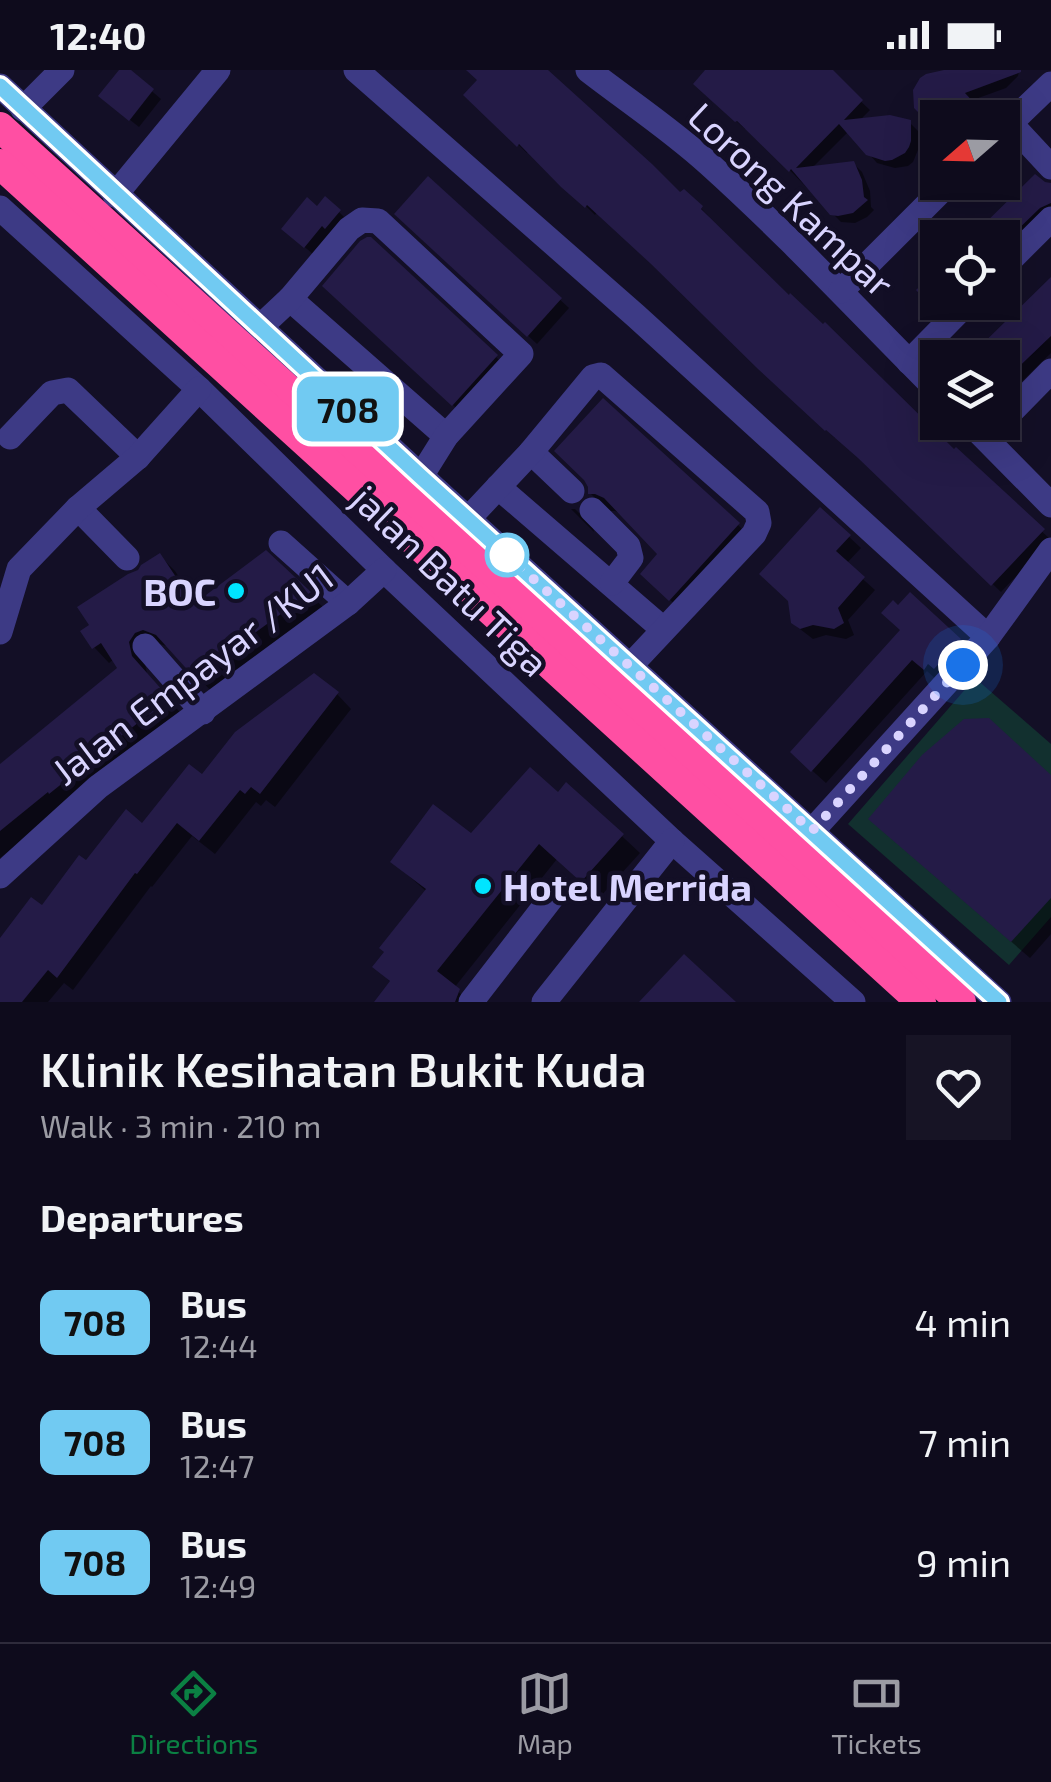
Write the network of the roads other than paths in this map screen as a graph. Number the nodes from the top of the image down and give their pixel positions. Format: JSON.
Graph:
{"nodes":[{"id":1,"x":62,"y":70,"type":"edge"},
{"id":2,"x":218,"y":70,"type":"edge"},
{"id":3,"x":356,"y":70,"type":"edge"},
{"id":4,"x":605,"y":75,"type":"edge"},
{"id":5,"x":1051,"y":84,"type":"edge"},
{"id":6,"x":0,"y":86,"type":"edge"},
{"id":7,"x":1020,"y":114,"type":"edge"},
{"id":8,"x":11,"y":118,"type":"edge"},
{"id":9,"x":1020,"y":139,"type":"edge"},
{"id":10,"x":0,"y":164,"type":"edge"},
{"id":11,"x":1051,"y":167,"type":"edge"},
{"id":12,"x":115,"y":195,"type":"junction"},
{"id":13,"x":932,"y":200,"type":"edge"},
{"id":14,"x":0,"y":208,"type":"edge"},
{"id":15,"x":1051,"y":220,"type":"edge"},
{"id":16,"x":1020,"y":250,"type":"edge"},
{"id":17,"x":841,"y":291,"type":"junction"},
{"id":18,"x":290,"y":300,"type":"junction"},
{"id":19,"x":950,"y":320,"type":"edge"},
{"id":20,"x":259,"y":328,"type":"junction"},
{"id":21,"x":909,"y":362,"type":"junction"},
{"id":22,"x":1051,"y":370,"type":"edge"},
{"id":23,"x":920,"y":373,"type":"edge"},
{"id":24,"x":198,"y":389,"type":"junction"},
{"id":25,"x":1020,"y":398,"type":"edge"},
{"id":26,"x":10,"y":436,"type":"dead end"},
{"id":27,"x":446,"y":436,"type":"junction"},
{"id":28,"x":1001,"y":440,"type":"edge"},
{"id":29,"x":531,"y":452,"type":"junction"},
{"id":30,"x":138,"y":458,"type":"junction"},
{"id":31,"x":420,"y":476,"type":"junction"},
{"id":32,"x":498,"y":487,"type":"junction"},
{"id":33,"x":572,"y":491,"type":"dead end"},
{"id":34,"x":1051,"y":505,"type":"edge"},
{"id":35,"x":78,"y":508,"type":"junction"},
{"id":36,"x":592,"y":510,"type":"dead end"},
{"id":37,"x":468,"y":519,"type":"junction"},
{"id":38,"x":281,"y":543,"type":"dead end"},
{"id":39,"x":1051,"y":550,"type":"edge"},
{"id":40,"x":127,"y":558,"type":"dead end"},
{"id":41,"x":384,"y":570,"type":"junction"},
{"id":42,"x":612,"y":583,"type":"junction"},
{"id":43,"x":348,"y":603,"type":"junction"},
{"id":44,"x":663,"y":629,"type":"junction"},
{"id":45,"x":0,"y":632,"type":"edge"},
{"id":46,"x":988,"y":637,"type":"junction"},
{"id":47,"x":146,"y":646,"type":"dead end"},
{"id":48,"x":630,"y":666,"type":"junction"},
{"id":49,"x":204,"y":712,"type":"junction"},
{"id":50,"x":812,"y":831,"type":"junction"},
{"id":51,"x":672,"y":841,"type":"junction"},
{"id":52,"x":0,"y":876,"type":"edge"},
{"id":53,"x":559,"y":888,"type":"dead end"},
{"id":54,"x":471,"y":1002,"type":"edge"},
{"id":55,"x":544,"y":1002,"type":"edge"},
{"id":56,"x":854,"y":1002,"type":"edge"},
{"id":57,"x":921,"y":1002,"type":"edge"},
{"id":58,"x":961,"y":1002,"type":"edge"},
{"id":59,"x":1000,"y":1002,"type":"edge"}],
"edges":[{"from":1,"to":8,"type":"street"},
{"from":2,"to":12,"type":"street"},
{"from":3,"to":46,"type":"street"},
{"from":4,"to":17,"type":"street","name":"Lorong Kampar"},
{"from":5,"to":7,"type":"street"},
{"from":6,"to":8,"type":"street"},
{"from":8,"to":12,"type":"street"},
{"from":8,"to":58,"type":"highway"},
{"from":9,"to":11,"type":"street"},
{"from":10,"to":57,"type":"highway"},
{"from":12,"to":20,"type":"street"},
{"from":13,"to":17,"type":"street"},
{"from":14,"to":24,"type":"street","name":"jalan Batu Tiga"},
{"from":15,"to":16,"type":"street"},
{"from":17,"to":21,"type":"street","name":"Lorong Kampar"},
{"from":18,"to":20,"type":"street"},
{"from":18,"to":27,"type":"street"},
{"from":18,"to":27,"type":"street"},
{"from":19,"to":21,"type":"street"},
{"from":20,"to":31,"type":"street"},
{"from":21,"to":23,"type":"street","name":"Lorong Kampar"},
{"from":22,"to":25,"type":"street"},
{"from":24,"to":30,"type":"street"},
{"from":24,"to":41,"type":"street","name":"jalan Batu Tiga"},
{"from":26,"to":30,"type":"street"},
{"from":27,"to":31,"type":"street"},
{"from":28,"to":34,"type":"street"},
{"from":29,"to":32,"type":"street"},
{"from":29,"to":33,"type":"street"},
{"from":29,"to":44,"type":"street"},
{"from":30,"to":35,"type":"street"},
{"from":31,"to":37,"type":"street"},
{"from":32,"to":37,"type":"street"},
{"from":32,"to":42,"type":"street"},
{"from":35,"to":40,"type":"street"},
{"from":35,"to":45,"type":"street"},
{"from":36,"to":42,"type":"street"},
{"from":37,"to":48,"type":"street"},
{"from":38,"to":43,"type":"street"},
{"from":39,"to":46,"type":"street"},
{"from":41,"to":43,"type":"street","name":"Jalan Empayar /KU1"},
{"from":41,"to":51,"type":"street","name":"jalan Batu Tiga"},
{"from":42,"to":44,"type":"street"},
{"from":43,"to":49,"type":"street","name":"Jalan Empayar /KU1"},
{"from":44,"to":48,"type":"street"},
{"from":46,"to":50,"type":"street"},
{"from":47,"to":49,"type":"street"},
{"from":48,"to":50,"type":"street"},
{"from":49,"to":52,"type":"street","name":"Jalan Empayar /KU1"},
{"from":50,"to":59,"type":"street"},
{"from":51,"to":55,"type":"street"},
{"from":51,"to":56,"type":"street","name":"jalan Batu Tiga"},
{"from":53,"to":54,"type":"street"}]}
